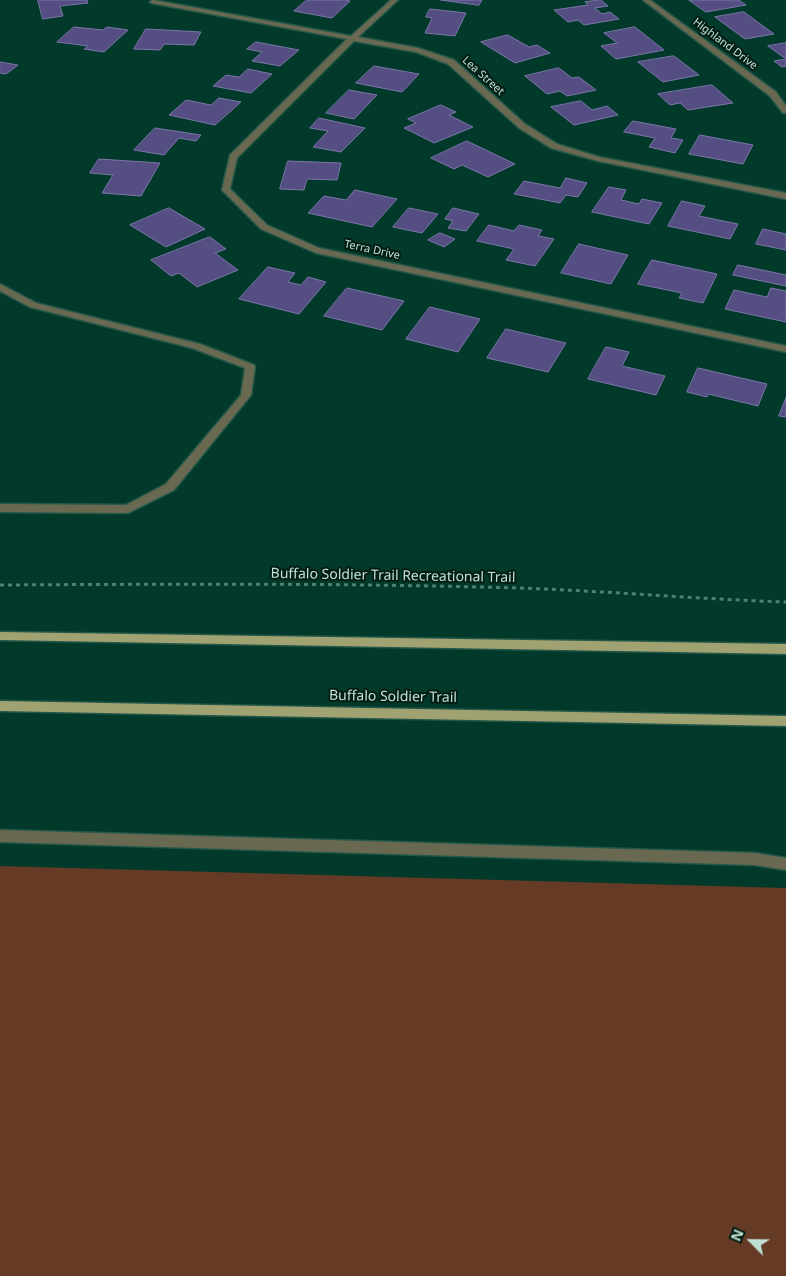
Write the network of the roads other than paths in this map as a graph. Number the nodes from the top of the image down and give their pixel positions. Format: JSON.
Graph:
{"nodes":[{"id":1,"x":395,"y":0,"type":"edge"},
{"id":2,"x":646,"y":0,"type":"edge"},
{"id":3,"x":155,"y":1,"type":"edge"},
{"id":4,"x":353,"y":38,"type":"junction"},
{"id":5,"x":786,"y":111,"type":"edge"},
{"id":6,"x":786,"y":196,"type":"edge"},
{"id":7,"x":0,"y":287,"type":"edge"},
{"id":8,"x":786,"y":349,"type":"edge"},
{"id":9,"x":0,"y":508,"type":"edge"},
{"id":10,"x":0,"y":636,"type":"edge"},
{"id":11,"x":786,"y":649,"type":"edge"},
{"id":12,"x":0,"y":706,"type":"edge"},
{"id":13,"x":786,"y":721,"type":"edge"},
{"id":14,"x":0,"y":836,"type":"edge"},
{"id":15,"x":786,"y":864,"type":"edge"}],
"edges":[{"from":1,"to":4,"type":"street","name":"Terra Drive"},
{"from":2,"to":5,"type":"street","name":"Highland Drive"},
{"from":3,"to":4,"type":"street","name":"Lea Street"},
{"from":4,"to":6,"type":"street","name":"Lea Street"},
{"from":4,"to":8,"type":"street","name":"Terra Drive"},
{"from":7,"to":9,"type":"street"},
{"from":10,"to":11,"type":"main road"},
{"from":12,"to":13,"type":"main road","name":"Buffalo Soldier Trail"},
{"from":14,"to":15,"type":"street"}]}
